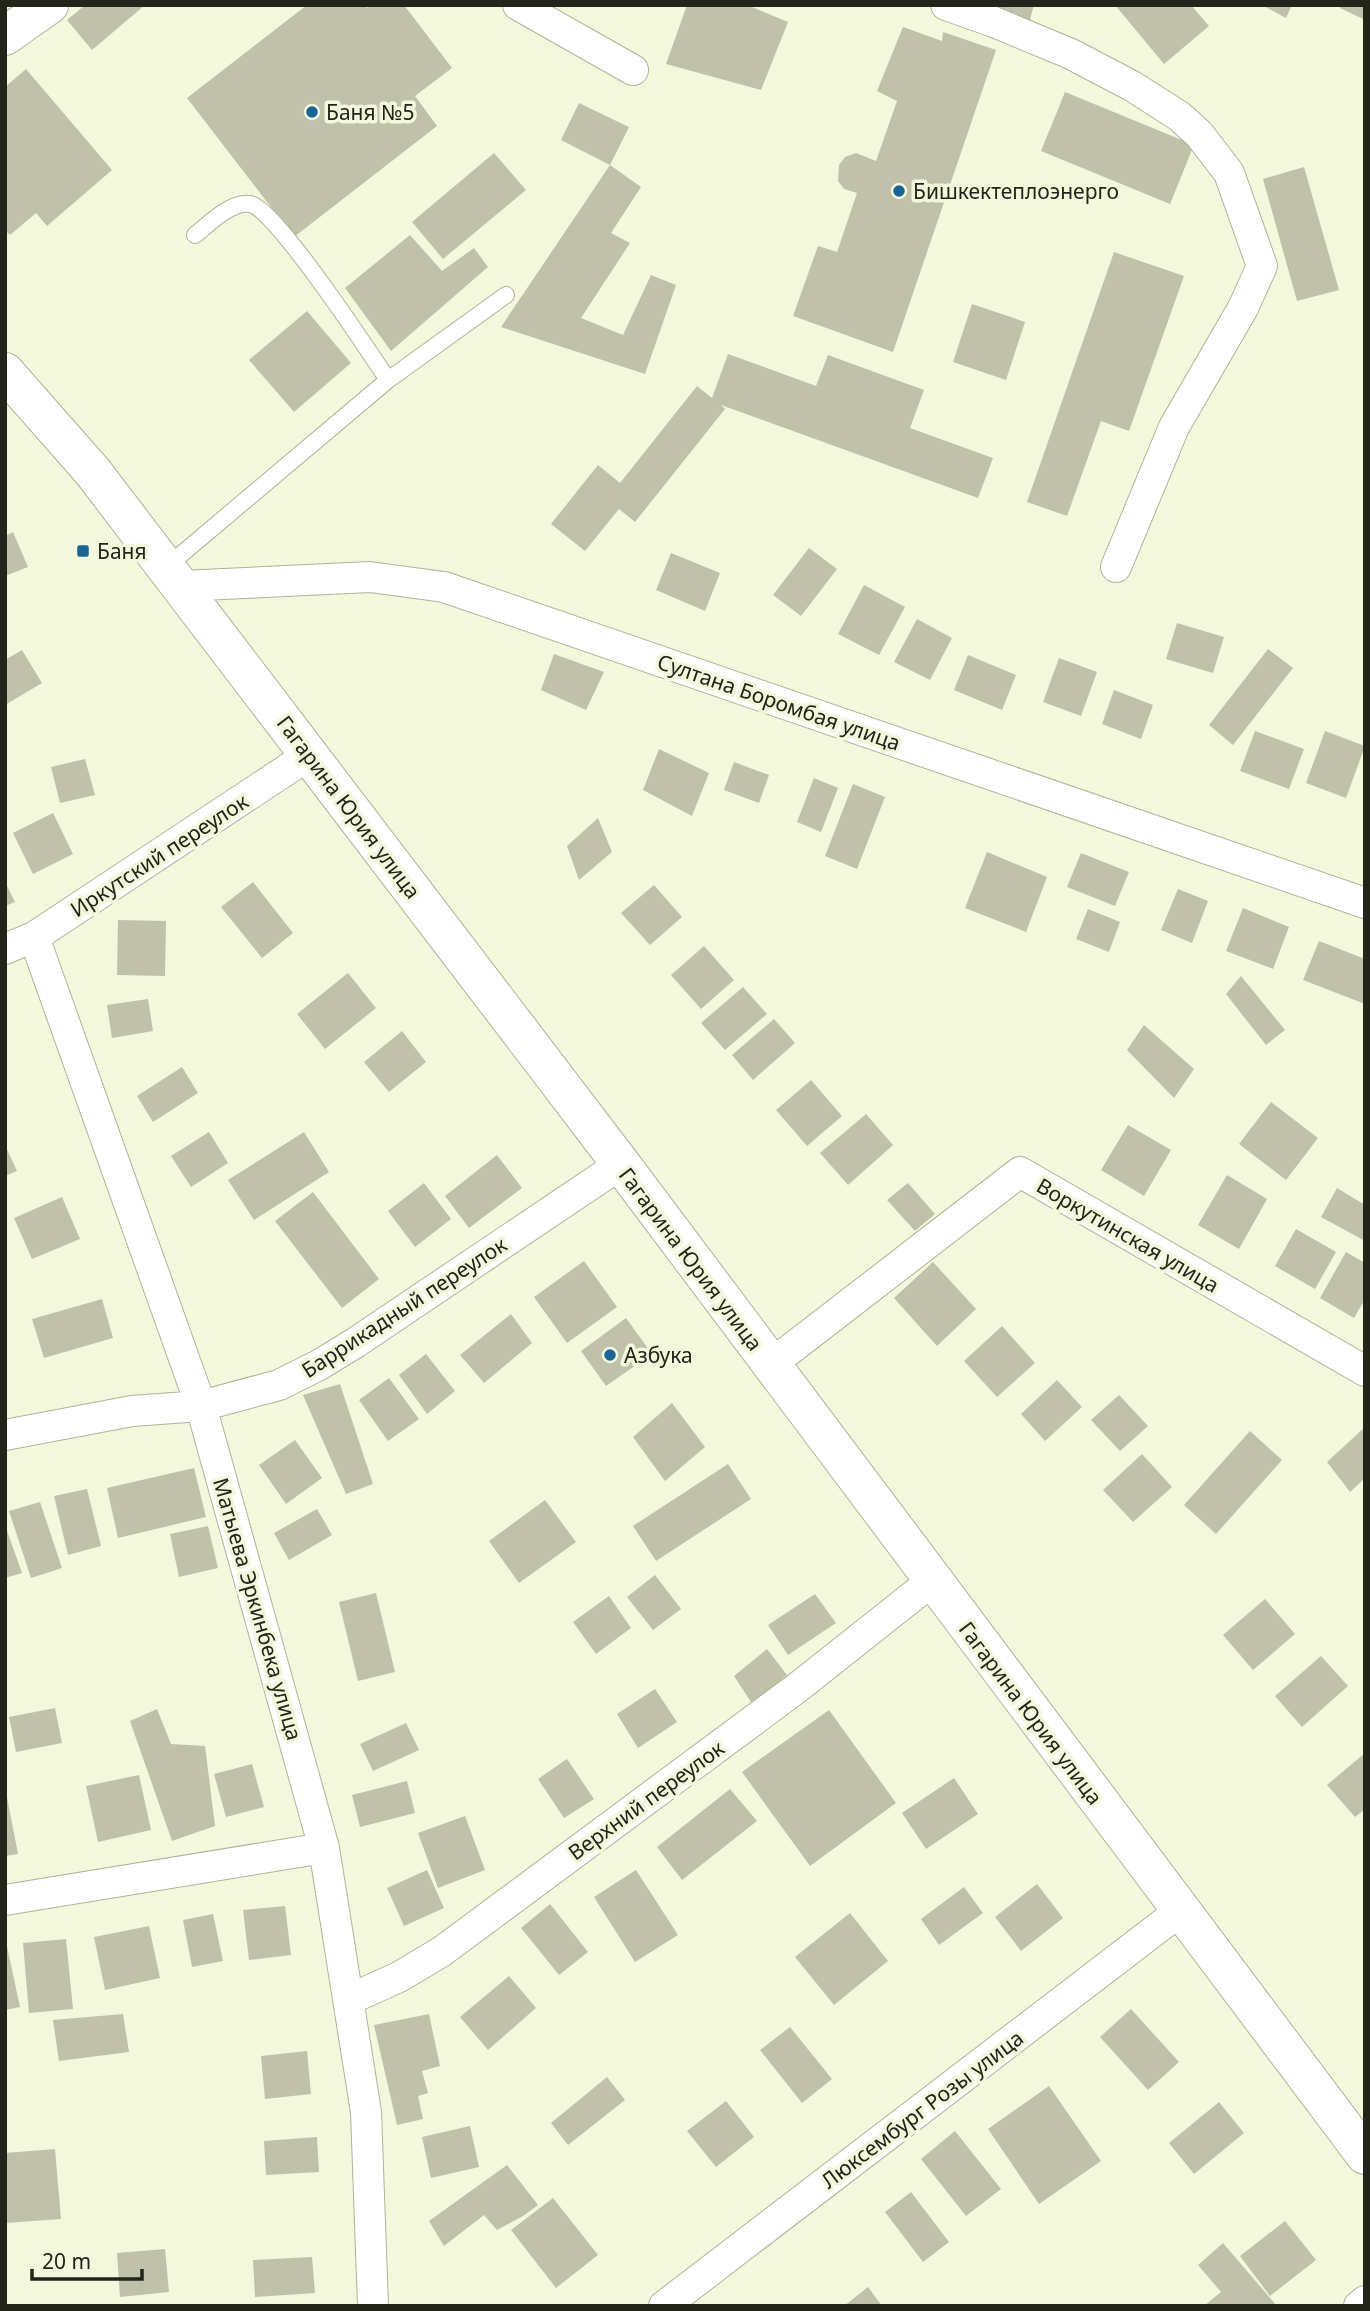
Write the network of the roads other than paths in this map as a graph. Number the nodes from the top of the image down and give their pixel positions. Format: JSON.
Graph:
{"nodes":[{"id":1,"x":49,"y":5,"type":"edge"},
{"id":2,"x":518,"y":5,"type":"edge"},
{"id":3,"x":946,"y":5,"type":"edge"},
{"id":4,"x":5,"y":36,"type":"edge"},
{"id":5,"x":633,"y":70,"type":"dead end"},
{"id":6,"x":195,"y":235,"type":"dead end"},
{"id":7,"x":506,"y":295,"type":"dead end"},
{"id":8,"x":8,"y":380,"type":"edge"},
{"id":9,"x":388,"y":380,"type":"junction"},
{"id":10,"x":1116,"y":567,"type":"dead end"},
{"id":11,"x":173,"y":577,"type":"junction"},
{"id":12,"x":309,"y":755,"type":"junction"},
{"id":13,"x":1365,"y":903,"type":"edge"},
{"id":14,"x":34,"y":937,"type":"junction"},
{"id":15,"x":5,"y":949,"type":"edge"},
{"id":16,"x":621,"y":1164,"type":"junction"},
{"id":17,"x":770,"y":1365,"type":"junction"},
{"id":18,"x":1365,"y":1371,"type":"edge"},
{"id":19,"x":201,"y":1406,"type":"junction"},
{"id":20,"x":5,"y":1435,"type":"edge"},
{"id":21,"x":932,"y":1581,"type":"junction"},
{"id":22,"x":324,"y":1848,"type":"junction"},
{"id":23,"x":5,"y":1899,"type":"edge"},
{"id":24,"x":1180,"y":1911,"type":"junction"},
{"id":25,"x":348,"y":2000,"type":"junction"},
{"id":26,"x":1365,"y":2155,"type":"edge"},
{"id":27,"x":1365,"y":2301,"type":"edge"},
{"id":28,"x":373,"y":2306,"type":"edge"},
{"id":29,"x":664,"y":2306,"type":"edge"},
{"id":30,"x":1359,"y":2306,"type":"edge"}],
"edges":[{"from":1,"to":4,"type":"main road"},
{"from":2,"to":5,"type":"street"},
{"from":3,"to":10,"type":"street"},
{"from":6,"to":9,"type":"lane"},
{"from":7,"to":9,"type":"lane"},
{"from":8,"to":11,"type":"main road","name":"Гагарина Юрия улица"},
{"from":9,"to":11,"type":"lane"},
{"from":11,"to":12,"type":"main road","name":"Гагарина Юрия улица"},
{"from":11,"to":13,"type":"street","name":"Султана Боромбая улица"},
{"from":12,"to":14,"type":"street","name":"Иркутский переулок"},
{"from":12,"to":16,"type":"main road","name":"Гагарина Юрия улица"},
{"from":14,"to":15,"type":"street","name":"Иркутский переулок"},
{"from":14,"to":19,"type":"street","name":"Матыева Эркинбека улица"},
{"from":16,"to":17,"type":"main road","name":"Гагарина Юрия улица"},
{"from":16,"to":19,"type":"street","name":"Баррикадный переулок"},
{"from":17,"to":18,"type":"street","name":"Воркутинская улица"},
{"from":17,"to":21,"type":"main road","name":"Гагарина Юрия улица"},
{"from":19,"to":20,"type":"street","name":"Баррикадный переулок"},
{"from":19,"to":22,"type":"street","name":"Матыева Эркинбека улица"},
{"from":21,"to":24,"type":"main road","name":"Гагарина Юрия улица"},
{"from":21,"to":25,"type":"street","name":"Верхний переулок"},
{"from":22,"to":23,"type":"street"},
{"from":22,"to":25,"type":"street","name":"Матыева Эркинбека улица"},
{"from":24,"to":26,"type":"main road","name":"Гагарина Юрия улица"},
{"from":24,"to":29,"type":"street","name":"Люксембург Розы улица"},
{"from":25,"to":28,"type":"street","name":"Матыева Эркинбека улица"},
{"from":27,"to":30,"type":"street"}]}
